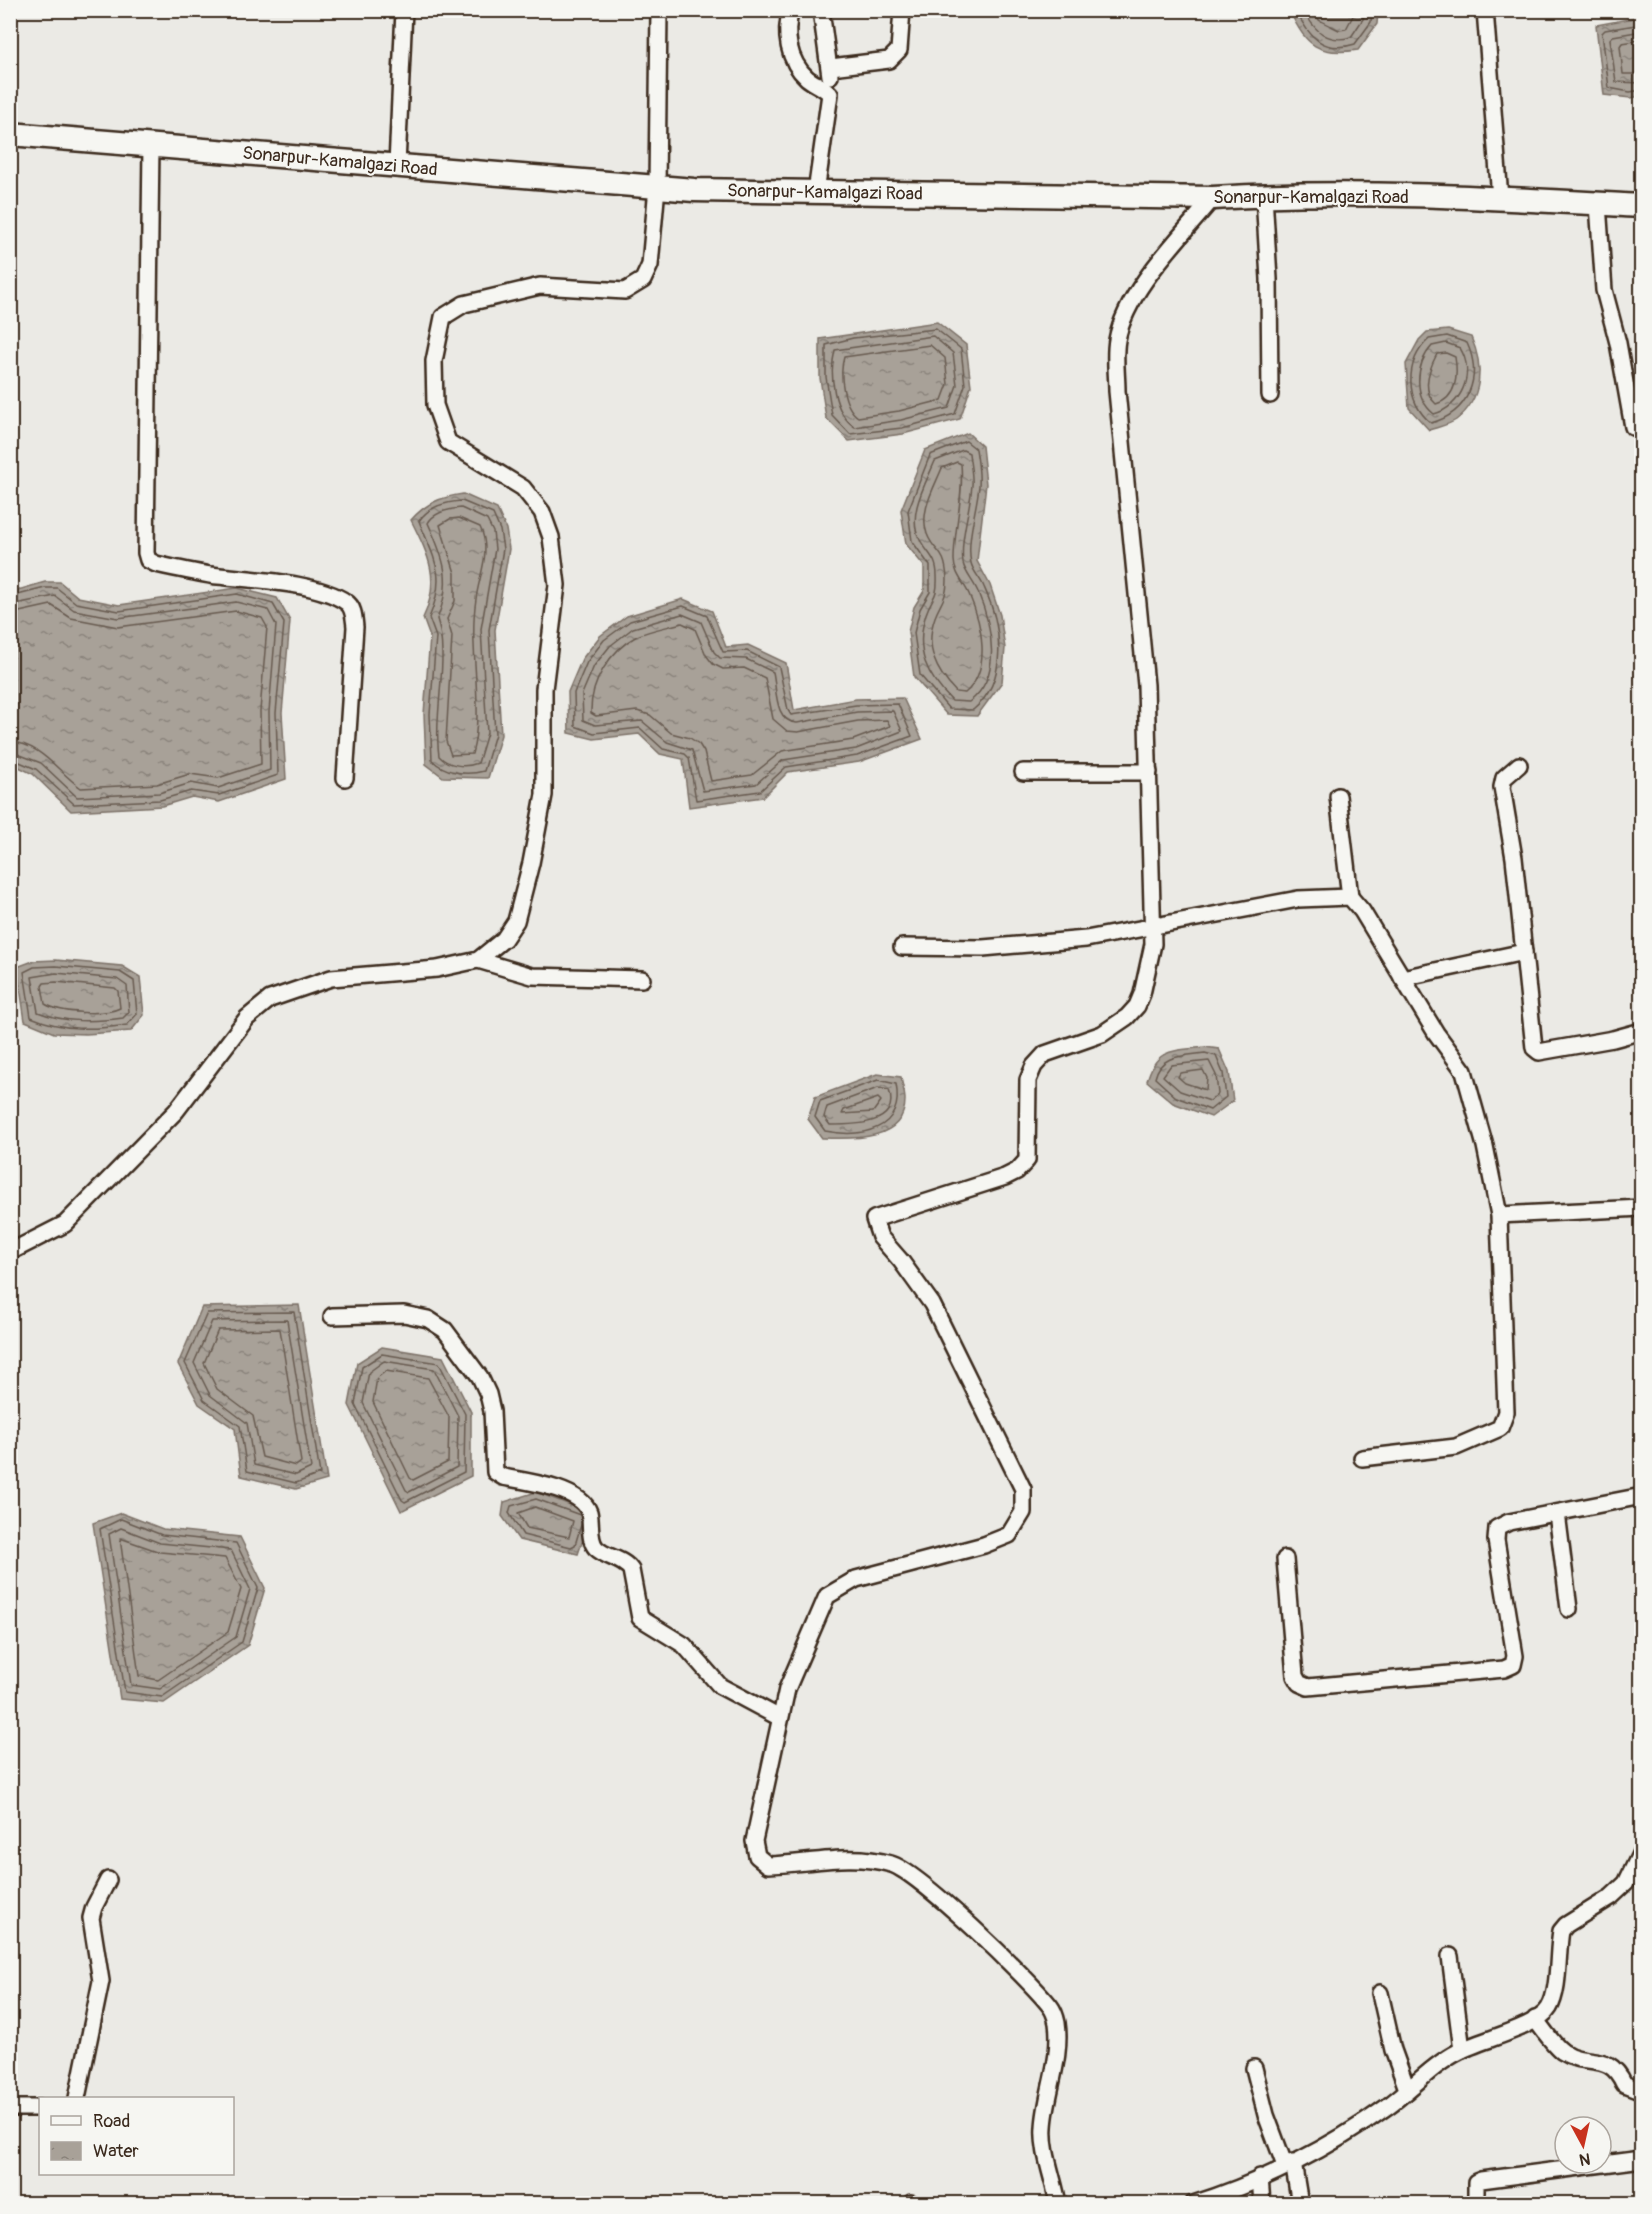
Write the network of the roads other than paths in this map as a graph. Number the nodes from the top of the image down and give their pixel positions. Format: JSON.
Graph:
{"nodes":[{"id":1,"x":404,"y":10,"type":"edge"},
{"id":2,"x":659,"y":10,"type":"edge"},
{"id":3,"x":791,"y":10,"type":"edge"},
{"id":4,"x":821,"y":10,"type":"edge"},
{"id":5,"x":902,"y":10,"type":"edge"},
{"id":6,"x":1485,"y":10,"type":"edge"},
{"id":7,"x":831,"y":68,"type":"junction"},
{"id":8,"x":830,"y":94,"type":"junction"},
{"id":9,"x":10,"y":134,"type":"edge"},
{"id":10,"x":151,"y":145,"type":"junction"},
{"id":11,"x":397,"y":165,"type":"junction"},
{"id":12,"x":657,"y":187,"type":"junction"},
{"id":13,"x":816,"y":192,"type":"junction"},
{"id":14,"x":1264,"y":195,"type":"junction"},
{"id":15,"x":1213,"y":198,"type":"junction"},
{"id":16,"x":1500,"y":198,"type":"junction"},
{"id":17,"x":1599,"y":204,"type":"junction"},
{"id":18,"x":1641,"y":206,"type":"edge"},
{"id":19,"x":1270,"y":395,"type":"dead end"},
{"id":20,"x":1633,"y":427,"type":"dead end"},
{"id":21,"x":1519,"y":765,"type":"dead end"},
{"id":22,"x":1023,"y":772,"type":"dead end"},
{"id":23,"x":1149,"y":772,"type":"junction"},
{"id":24,"x":345,"y":778,"type":"dead end"},
{"id":25,"x":1338,"y":796,"type":"dead end"},
{"id":26,"x":1350,"y":897,"type":"junction"},
{"id":27,"x":1152,"y":925,"type":"junction"},
{"id":28,"x":902,"y":947,"type":"dead end"},
{"id":29,"x":1524,"y":952,"type":"junction"},
{"id":30,"x":478,"y":960,"type":"junction"},
{"id":31,"x":1402,"y":978,"type":"junction"},
{"id":32,"x":642,"y":979,"type":"dead end"},
{"id":33,"x":1641,"y":1031,"type":"edge"},
{"id":34,"x":1641,"y":1208,"type":"edge"},
{"id":35,"x":1499,"y":1215,"type":"junction"},
{"id":36,"x":10,"y":1252,"type":"edge"},
{"id":37,"x":332,"y":1316,"type":"dead end"},
{"id":38,"x":1362,"y":1458,"type":"dead end"},
{"id":39,"x":1641,"y":1496,"type":"edge"},
{"id":40,"x":1557,"y":1513,"type":"junction"},
{"id":41,"x":1285,"y":1559,"type":"dead end"},
{"id":42,"x":1569,"y":1608,"type":"dead end"},
{"id":43,"x":780,"y":1718,"type":"junction"},
{"id":44,"x":1641,"y":1850,"type":"edge"},
{"id":45,"x":108,"y":1880,"type":"dead end"},
{"id":46,"x":1450,"y":1956,"type":"dead end"},
{"id":47,"x":1380,"y":1993,"type":"dead end"},
{"id":48,"x":1535,"y":2019,"type":"junction"},
{"id":49,"x":1462,"y":2050,"type":"junction"},
{"id":50,"x":1254,"y":2068,"type":"dead end"},
{"id":51,"x":1407,"y":2089,"type":"junction"},
{"id":52,"x":1641,"y":2091,"type":"edge"},
{"id":53,"x":77,"y":2097,"type":"edge"},
{"id":54,"x":10,"y":2108,"type":"edge"},
{"id":55,"x":39,"y":2108,"type":"edge"},
{"id":56,"x":1641,"y":2158,"type":"edge"},
{"id":57,"x":1289,"y":2164,"type":"junction"},
{"id":58,"x":1260,"y":2177,"type":"junction"},
{"id":59,"x":1058,"y":2204,"type":"edge"},
{"id":60,"x":1192,"y":2204,"type":"edge"},
{"id":61,"x":1262,"y":2204,"type":"edge"},
{"id":62,"x":1300,"y":2204,"type":"edge"},
{"id":63,"x":1476,"y":2204,"type":"edge"}],
"edges":[{"from":1,"to":11,"type":"street"},
{"from":2,"to":12,"type":"street"},
{"from":3,"to":8,"type":"street"},
{"from":4,"to":7,"type":"street"},
{"from":5,"to":7,"type":"street"},
{"from":6,"to":16,"type":"street"},
{"from":7,"to":8,"type":"street"},
{"from":8,"to":13,"type":"street"},
{"from":9,"to":10,"type":"main road","name":"Sonarpur-Kamalgazi Road"},
{"from":10,"to":11,"type":"main road","name":"Sonarpur-Kamalgazi Road"},
{"from":10,"to":24,"type":"street"},
{"from":11,"to":12,"type":"main road","name":"Sonarpur-Kamalgazi Road"},
{"from":12,"to":13,"type":"main road","name":"Sonarpur-Kamalgazi Road"},
{"from":12,"to":30,"type":"street"},
{"from":13,"to":15,"type":"main road","name":"Sonarpur-Kamalgazi Road"},
{"from":14,"to":15,"type":"main road","name":"Sonarpur-Kamalgazi Road"},
{"from":14,"to":16,"type":"main road","name":"Sonarpur-Kamalgazi Road"},
{"from":14,"to":19,"type":"street"},
{"from":15,"to":23,"type":"street"},
{"from":16,"to":17,"type":"main road","name":"Sonarpur-Kamalgazi Road"},
{"from":17,"to":18,"type":"main road","name":"Sonarpur-Kamalgazi Road"},
{"from":17,"to":20,"type":"street"},
{"from":21,"to":29,"type":"street"},
{"from":22,"to":23,"type":"street"},
{"from":23,"to":27,"type":"street"},
{"from":25,"to":26,"type":"street"},
{"from":26,"to":27,"type":"street"},
{"from":26,"to":31,"type":"street"},
{"from":27,"to":28,"type":"street"},
{"from":27,"to":43,"type":"street"},
{"from":29,"to":31,"type":"street"},
{"from":29,"to":33,"type":"street"},
{"from":30,"to":32,"type":"street"},
{"from":30,"to":36,"type":"street"},
{"from":31,"to":35,"type":"street"},
{"from":34,"to":35,"type":"street"},
{"from":35,"to":38,"type":"street"},
{"from":37,"to":43,"type":"street"},
{"from":39,"to":40,"type":"street"},
{"from":40,"to":41,"type":"street"},
{"from":40,"to":42,"type":"street"},
{"from":43,"to":59,"type":"street"},
{"from":44,"to":48,"type":"street"},
{"from":45,"to":53,"type":"street"},
{"from":46,"to":49,"type":"street"},
{"from":47,"to":51,"type":"street"},
{"from":48,"to":49,"type":"street"},
{"from":48,"to":52,"type":"street"},
{"from":49,"to":51,"type":"street"},
{"from":50,"to":57,"type":"street"},
{"from":51,"to":57,"type":"street"},
{"from":54,"to":55,"type":"street"},
{"from":56,"to":63,"type":"street"},
{"from":57,"to":58,"type":"street"},
{"from":57,"to":62,"type":"street"},
{"from":58,"to":60,"type":"street"},
{"from":58,"to":61,"type":"street"}]}
